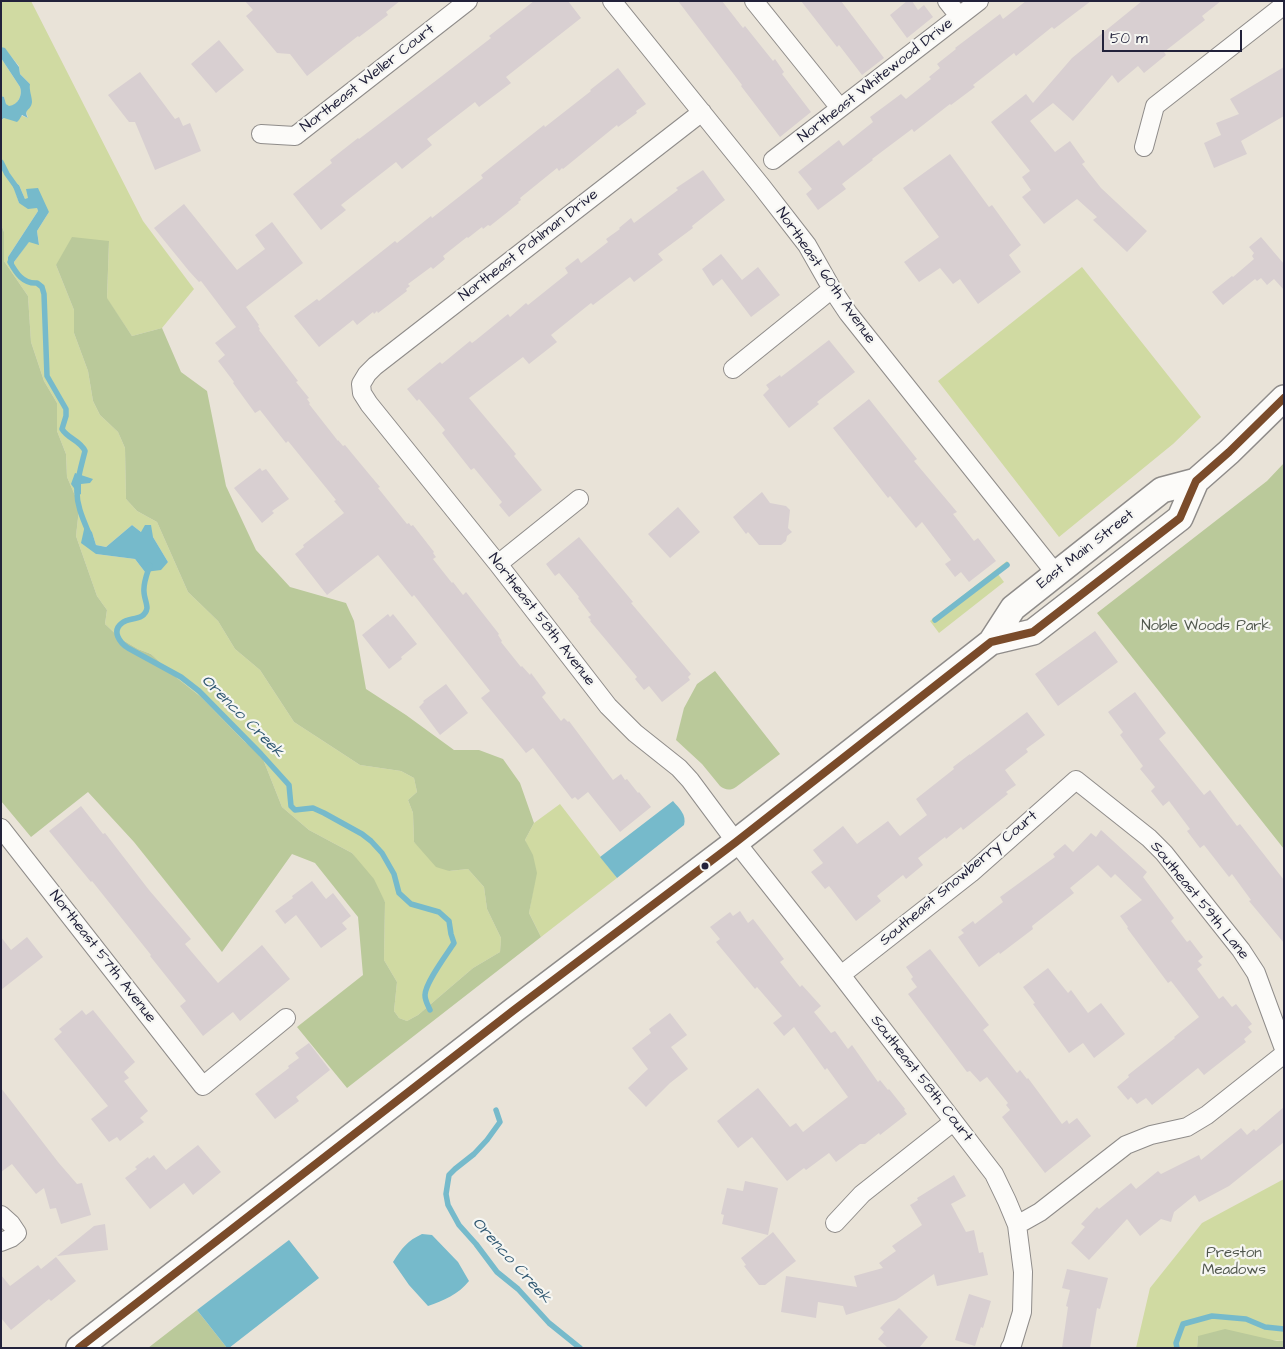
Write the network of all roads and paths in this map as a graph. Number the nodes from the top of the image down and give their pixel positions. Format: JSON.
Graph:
{"nodes":[{"id":1,"x":468,"y":1,"type":"edge"},
{"id":2,"x":612,"y":1,"type":"edge"},
{"id":3,"x":754,"y":1,"type":"edge"},
{"id":4,"x":947,"y":1,"type":"edge"},
{"id":5,"x":979,"y":1,"type":"edge"},
{"id":6,"x":1284,"y":5,"type":"edge"},
{"id":7,"x":959,"y":16,"type":"junction"},
{"id":8,"x":840,"y":108,"type":"junction"},
{"id":9,"x":702,"y":112,"type":"junction"},
{"id":10,"x":261,"y":134,"type":"dead end"},
{"id":11,"x":1144,"y":147,"type":"dead end"},
{"id":12,"x":773,"y":160,"type":"dead end"},
{"id":13,"x":832,"y":289,"type":"junction"},
{"id":14,"x":733,"y":369,"type":"dead end"},
{"id":15,"x":361,"y":384,"type":"joint"},
{"id":16,"x":1284,"y":398,"type":"edge"},
{"id":17,"x":1196,"y":481,"type":"junction"},
{"id":18,"x":579,"y":499,"type":"dead end"},
{"id":19,"x":498,"y":564,"type":"junction"},
{"id":20,"x":1056,"y":574,"type":"junction"},
{"id":21,"x":991,"y":642,"type":"junction"},
{"id":22,"x":1076,"y":780,"type":"joint"},
{"id":23,"x":1,"y":828,"type":"edge"},
{"id":24,"x":736,"y":842,"type":"junction"},
{"id":25,"x":841,"y":975,"type":"junction"},
{"id":26,"x":286,"y":1018,"type":"dead end"},
{"id":27,"x":1284,"y":1049,"type":"edge"},
{"id":28,"x":1284,"y":1054,"type":"edge"},
{"id":29,"x":953,"y":1122,"type":"junction"},
{"id":30,"x":1,"y":1215,"type":"edge"},
{"id":31,"x":835,"y":1224,"type":"dead end"},
{"id":32,"x":1017,"y":1225,"type":"junction"},
{"id":33,"x":1,"y":1242,"type":"edge"},
{"id":34,"x":79,"y":1348,"type":"edge"},
{"id":35,"x":1010,"y":1348,"type":"edge"}],
"edges":[{"from":1,"to":10,"type":"street","name":"Northeast Weller Court"},
{"from":2,"to":9,"type":"street","name":"Northeast 60th Avenue"},
{"from":3,"to":8,"type":"street"},
{"from":4,"to":7,"type":"street"},
{"from":5,"to":7,"type":"street","name":"Northeast Whitewood Drive"},
{"from":6,"to":11,"type":"street"},
{"from":7,"to":8,"type":"street","name":"Northeast Whitewood Drive"},
{"from":8,"to":12,"type":"street","name":"Northeast Whitewood Drive"},
{"from":9,"to":13,"type":"street","name":"Northeast 60th Avenue"},
{"from":9,"to":15,"type":"street","name":"Northeast Pohlman Drive"},
{"from":13,"to":14,"type":"street"},
{"from":13,"to":20,"type":"street","name":"Northeast 60th Avenue"},
{"from":15,"to":19,"type":"street","name":"Northeast 58th Avenue"},
{"from":16,"to":17,"type":"main road","name":"East Main Street"},
{"from":17,"to":20,"type":"main road","name":"East Main Street"},
{"from":17,"to":21,"type":"main road","name":"East Main Street"},
{"from":18,"to":19,"type":"street"},
{"from":19,"to":24,"type":"street","name":"Northeast 58th Avenue"},
{"from":20,"to":21,"type":"main road","name":"East Main Street"},
{"from":21,"to":24,"type":"main road","name":"East Main Street"},
{"from":22,"to":25,"type":"street","name":"Southeast Snowberry Court"},
{"from":22,"to":27,"type":"street","name":"Southeast 59th Lane"},
{"from":23,"to":26,"type":"street","name":"Northeast 57th Avenue"},
{"from":24,"to":25,"type":"street","name":"Southeast 58th Court"},
{"from":24,"to":34,"type":"main road","name":"East Main Street"},
{"from":25,"to":29,"type":"street","name":"Southeast 58th Court"},
{"from":28,"to":32,"type":"street"},
{"from":29,"to":31,"type":"street"},
{"from":29,"to":32,"type":"street","name":"Southeast 58th Court"},
{"from":30,"to":33,"type":"street"},
{"from":32,"to":35,"type":"street","name":"Southeast 58th Court"}]}
